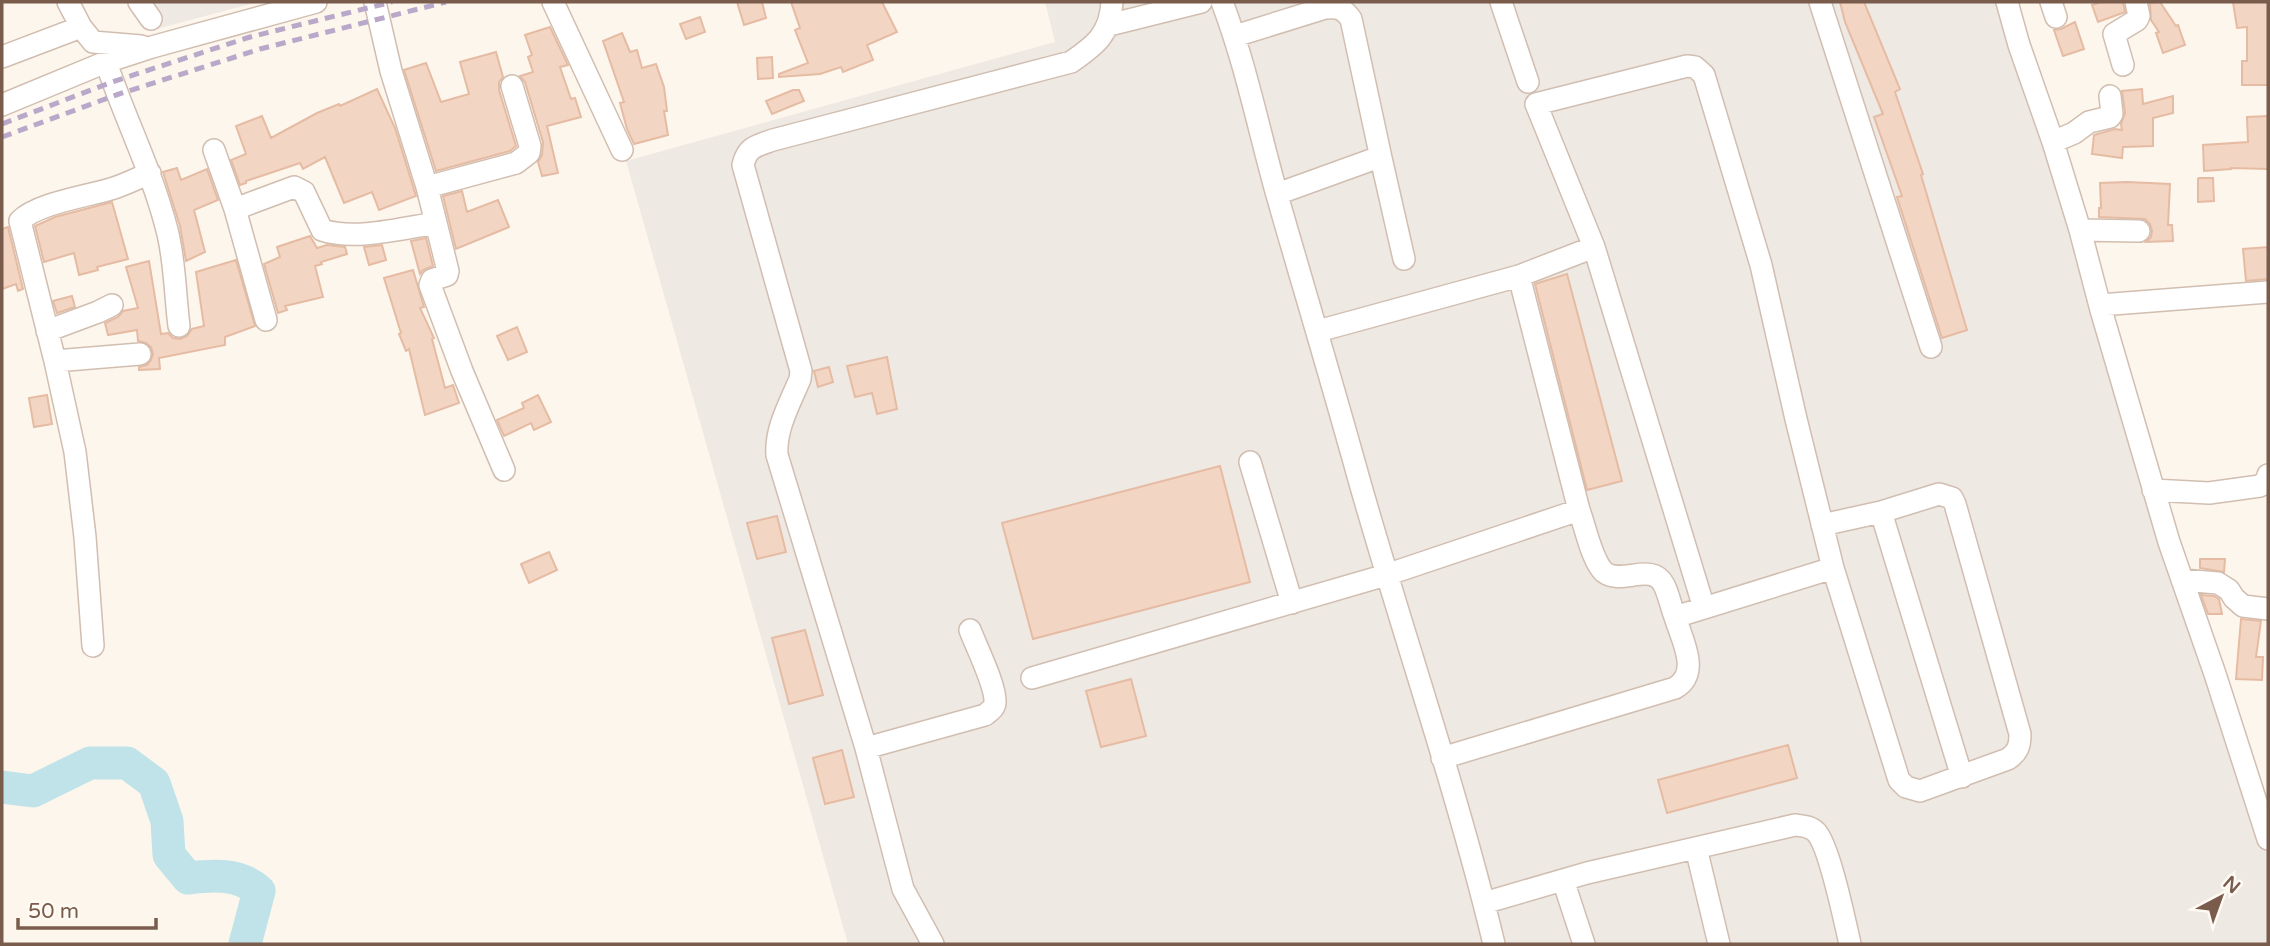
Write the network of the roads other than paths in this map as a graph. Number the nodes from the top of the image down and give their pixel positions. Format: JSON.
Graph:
{"nodes":[{"id":1,"x":68,"y":2,"type":"edge"},
{"id":2,"x":316,"y":2,"type":"edge"},
{"id":3,"x":375,"y":2,"type":"edge"},
{"id":4,"x":553,"y":2,"type":"edge"},
{"id":5,"x":1112,"y":2,"type":"edge"},
{"id":6,"x":1201,"y":2,"type":"edge"},
{"id":7,"x":1222,"y":2,"type":"edge"},
{"id":8,"x":1501,"y":2,"type":"edge"},
{"id":9,"x":1820,"y":2,"type":"edge"},
{"id":10,"x":2007,"y":2,"type":"edge"},
{"id":11,"x":2136,"y":2,"type":"edge"},
{"id":12,"x":1109,"y":26,"type":"junction"},
{"id":13,"x":81,"y":27,"type":"junction"},
{"id":14,"x":1235,"y":36,"type":"junction"},
{"id":15,"x":152,"y":47,"type":"junction"},
{"id":16,"x":2,"y":57,"type":"edge"},
{"id":17,"x":106,"y":62,"type":"junction"},
{"id":18,"x":2123,"y":65,"type":"dead end"},
{"id":19,"x":1528,"y":82,"type":"dead end"},
{"id":20,"x":512,"y":86,"type":"dead end"},
{"id":21,"x":2110,"y":96,"type":"dead end"},
{"id":22,"x":2,"y":106,"type":"edge"},
{"id":23,"x":2053,"y":142,"type":"junction"},
{"id":24,"x":214,"y":150,"type":"dead end"},
{"id":25,"x":622,"y":150,"type":"dead end"},
{"id":26,"x":1381,"y":158,"type":"junction"},
{"id":27,"x":150,"y":173,"type":"junction"},
{"id":28,"x":427,"y":187,"type":"junction"},
{"id":29,"x":1277,"y":194,"type":"junction"},
{"id":30,"x":235,"y":209,"type":"junction"},
{"id":31,"x":436,"y":223,"type":"junction"},
{"id":32,"x":2080,"y":230,"type":"junction"},
{"id":33,"x":2139,"y":231,"type":"dead end"},
{"id":34,"x":1594,"y":247,"type":"junction"},
{"id":35,"x":1404,"y":259,"type":"dead end"},
{"id":36,"x":1519,"y":276,"type":"junction"},
{"id":37,"x":2268,"y":292,"type":"edge"},
{"id":38,"x":112,"y":305,"type":"dead end"},
{"id":39,"x":2100,"y":305,"type":"junction"},
{"id":40,"x":266,"y":320,"type":"dead end"},
{"id":41,"x":179,"y":326,"type":"dead end"},
{"id":42,"x":47,"y":331,"type":"junction"},
{"id":43,"x":1318,"y":331,"type":"junction"},
{"id":44,"x":1931,"y":347,"type":"dead end"},
{"id":45,"x":140,"y":354,"type":"dead end"},
{"id":46,"x":55,"y":361,"type":"junction"},
{"id":47,"x":1250,"y":462,"type":"dead end"},
{"id":48,"x":504,"y":470,"type":"dead end"},
{"id":49,"x":2268,"y":475,"type":"edge"},
{"id":50,"x":2152,"y":490,"type":"junction"},
{"id":51,"x":1579,"y":510,"type":"junction"},
{"id":52,"x":1881,"y":512,"type":"junction"},
{"id":53,"x":1822,"y":525,"type":"junction"},
{"id":54,"x":1833,"y":568,"type":"junction"},
{"id":55,"x":1386,"y":575,"type":"junction"},
{"id":56,"x":2182,"y":580,"type":"junction"},
{"id":57,"x":1292,"y":603,"type":"junction"},
{"id":58,"x":1704,"y":608,"type":"junction"},
{"id":59,"x":2268,"y":609,"type":"edge"},
{"id":60,"x":1675,"y":617,"type":"junction"},
{"id":61,"x":970,"y":630,"type":"dead end"},
{"id":62,"x":93,"y":646,"type":"dead end"},
{"id":63,"x":1032,"y":678,"type":"dead end"},
{"id":64,"x":866,"y":748,"type":"junction"},
{"id":65,"x":1442,"y":758,"type":"junction"},
{"id":66,"x":1962,"y":777,"type":"junction"},
{"id":67,"x":2268,"y":839,"type":"edge"},
{"id":68,"x":1696,"y":848,"type":"junction"},
{"id":69,"x":1563,"y":880,"type":"junction"},
{"id":70,"x":1484,"y":903,"type":"junction"},
{"id":71,"x":933,"y":944,"type":"edge"},
{"id":72,"x":1494,"y":944,"type":"edge"},
{"id":73,"x":1584,"y":944,"type":"edge"},
{"id":74,"x":1719,"y":944,"type":"edge"},
{"id":75,"x":1850,"y":944,"type":"edge"}],
"edges":[{"from":1,"to":13,"type":"street"},
{"from":2,"to":15,"type":"street"},
{"from":3,"to":28,"type":"street"},
{"from":4,"to":25,"type":"street"},
{"from":5,"to":12,"type":"street"},
{"from":6,"to":12,"type":"street"},
{"from":7,"to":14,"type":"street"},
{"from":8,"to":19,"type":"street"},
{"from":9,"to":44,"type":"street"},
{"from":10,"to":23,"type":"street"},
{"from":11,"to":18,"type":"street"},
{"from":12,"to":64,"type":"street"},
{"from":13,"to":15,"type":"street"},
{"from":13,"to":16,"type":"street"},
{"from":14,"to":26,"type":"street"},
{"from":14,"to":29,"type":"street"},
{"from":15,"to":17,"type":"street"},
{"from":17,"to":22,"type":"street"},
{"from":17,"to":27,"type":"street"},
{"from":20,"to":28,"type":"street"},
{"from":21,"to":23,"type":"street"},
{"from":23,"to":32,"type":"street"},
{"from":24,"to":30,"type":"street"},
{"from":26,"to":29,"type":"street"},
{"from":26,"to":35,"type":"street"},
{"from":27,"to":41,"type":"street"},
{"from":27,"to":42,"type":"street"},
{"from":28,"to":31,"type":"street"},
{"from":29,"to":43,"type":"street"},
{"from":30,"to":31,"type":"street"},
{"from":30,"to":40,"type":"street"},
{"from":31,"to":48,"type":"street"},
{"from":32,"to":33,"type":"street"},
{"from":32,"to":39,"type":"street"},
{"from":34,"to":36,"type":"street"},
{"from":34,"to":53,"type":"street"},
{"from":34,"to":58,"type":"street"},
{"from":36,"to":43,"type":"street"},
{"from":36,"to":51,"type":"street"},
{"from":37,"to":39,"type":"street"},
{"from":38,"to":42,"type":"street"},
{"from":39,"to":50,"type":"street"},
{"from":42,"to":46,"type":"street"},
{"from":43,"to":55,"type":"street"},
{"from":45,"to":46,"type":"street"},
{"from":46,"to":62,"type":"street"},
{"from":47,"to":57,"type":"street"},
{"from":49,"to":50,"type":"street"},
{"from":50,"to":56,"type":"street"},
{"from":51,"to":55,"type":"street"},
{"from":51,"to":60,"type":"street"},
{"from":52,"to":53,"type":"street"},
{"from":52,"to":66,"type":"street"},
{"from":52,"to":66,"type":"street"},
{"from":53,"to":54,"type":"street"},
{"from":54,"to":58,"type":"street"},
{"from":54,"to":66,"type":"street"},
{"from":55,"to":57,"type":"street"},
{"from":55,"to":65,"type":"street"},
{"from":56,"to":59,"type":"street"},
{"from":56,"to":67,"type":"street"},
{"from":57,"to":63,"type":"street"},
{"from":58,"to":60,"type":"street"},
{"from":60,"to":65,"type":"street"},
{"from":61,"to":64,"type":"street"},
{"from":64,"to":71,"type":"street"},
{"from":65,"to":70,"type":"street"},
{"from":68,"to":69,"type":"street"},
{"from":68,"to":74,"type":"street"},
{"from":68,"to":75,"type":"street"},
{"from":69,"to":70,"type":"street"},
{"from":69,"to":73,"type":"street"},
{"from":70,"to":72,"type":"street"}]}
